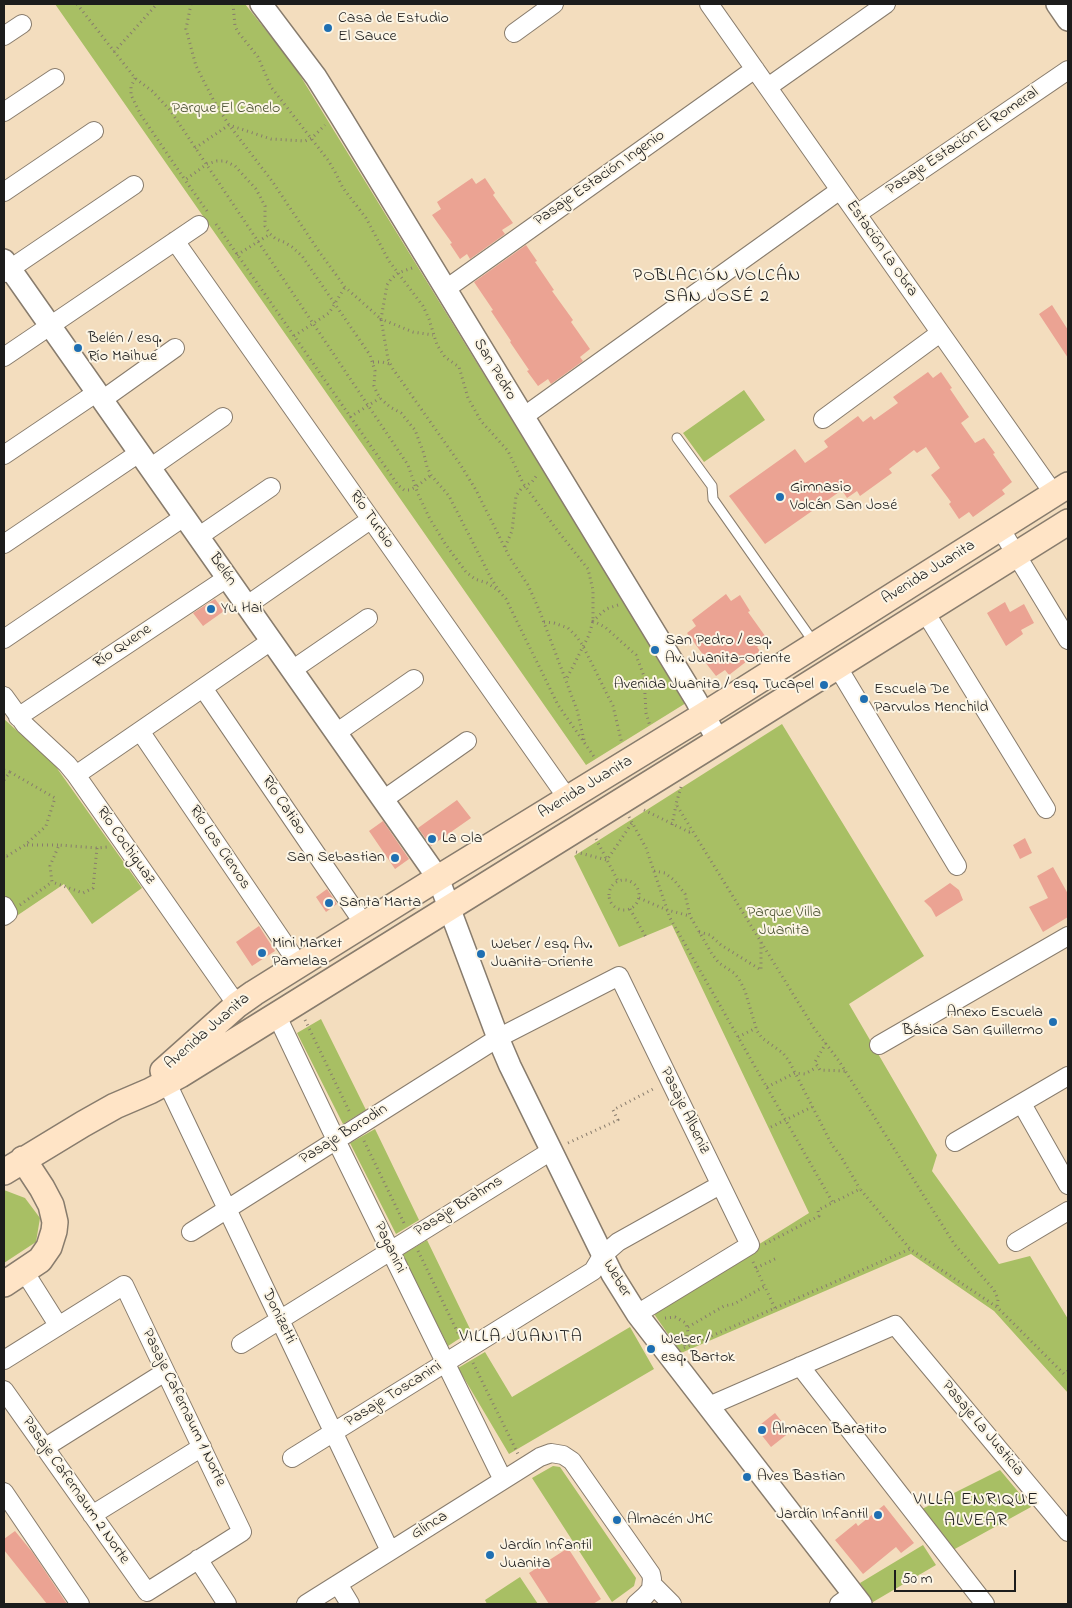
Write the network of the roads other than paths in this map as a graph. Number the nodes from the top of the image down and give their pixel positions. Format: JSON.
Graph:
{"nodes":[{"id":1,"x":261,"y":4,"type":"edge"},
{"id":2,"x":554,"y":4,"type":"edge"},
{"id":3,"x":709,"y":4,"type":"edge"},
{"id":4,"x":886,"y":4,"type":"edge"},
{"id":5,"x":1057,"y":4,"type":"edge"},
{"id":6,"x":1068,"y":20,"type":"edge"},
{"id":7,"x":22,"y":24,"type":"dead end"},
{"id":8,"x":514,"y":33,"type":"dead end"},
{"id":9,"x":4,"y":36,"type":"edge"},
{"id":10,"x":755,"y":69,"type":"junction"},
{"id":11,"x":1068,"y":70,"type":"edge"},
{"id":12,"x":55,"y":78,"type":"dead end"},
{"id":13,"x":768,"y":87,"type":"junction"},
{"id":14,"x":4,"y":112,"type":"edge"},
{"id":15,"x":94,"y":131,"type":"dead end"},
{"id":16,"x":134,"y":185,"type":"dead end"},
{"id":17,"x":840,"y":190,"type":"junction"},
{"id":18,"x":4,"y":192,"type":"edge"},
{"id":19,"x":857,"y":214,"type":"junction"},
{"id":20,"x":199,"y":225,"type":"dead end"},
{"id":21,"x":176,"y":241,"type":"junction"},
{"id":22,"x":6,"y":268,"type":"edge"},
{"id":23,"x":446,"y":289,"type":"junction"},
{"id":24,"x":50,"y":326,"type":"junction"},
{"id":25,"x":940,"y":333,"type":"junction"},
{"id":26,"x":176,"y":348,"type":"dead end"},
{"id":27,"x":4,"y":357,"type":"edge"},
{"id":28,"x":99,"y":396,"type":"junction"},
{"id":29,"x":223,"y":417,"type":"dead end"},
{"id":30,"x":523,"y":417,"type":"junction"},
{"id":31,"x":822,"y":419,"type":"dead end"},
{"id":32,"x":677,"y":438,"type":"dead end"},
{"id":33,"x":4,"y":455,"type":"edge"},
{"id":34,"x":144,"y":460,"type":"junction"},
{"id":35,"x":271,"y":487,"type":"dead end"},
{"id":36,"x":1061,"y":490,"type":"edge"},
{"id":37,"x":184,"y":517,"type":"junction"},
{"id":38,"x":370,"y":520,"type":"junction"},
{"id":39,"x":1068,"y":522,"type":"edge"},
{"id":40,"x":1000,"y":528,"type":"junction"},
{"id":41,"x":198,"y":537,"type":"junction"},
{"id":42,"x":4,"y":544,"type":"edge"},
{"id":43,"x":1016,"y":554,"type":"junction"},
{"id":44,"x":227,"y":578,"type":"junction"},
{"id":45,"x":246,"y":606,"type":"junction"},
{"id":46,"x":925,"y":612,"type":"junction"},
{"id":47,"x":368,"y":618,"type":"dead end"},
{"id":48,"x":4,"y":639,"type":"edge"},
{"id":49,"x":1068,"y":640,"type":"edge"},
{"id":50,"x":271,"y":641,"type":"junction"},
{"id":51,"x":816,"y":644,"type":"junction"},
{"id":52,"x":838,"y":666,"type":"junction"},
{"id":53,"x":292,"y":670,"type":"junction"},
{"id":54,"x":414,"y":679,"type":"dead end"},
{"id":55,"x":202,"y":688,"type":"junction"},
{"id":56,"x":4,"y":696,"type":"edge"},
{"id":57,"x":704,"y":715,"type":"junction"},
{"id":58,"x":18,"y":717,"type":"junction"},
{"id":59,"x":140,"y":731,"type":"junction"},
{"id":60,"x":336,"y":733,"type":"junction"},
{"id":61,"x":467,"y":741,"type":"dead end"},
{"id":62,"x":718,"y":741,"type":"junction"},
{"id":63,"x":76,"y":775,"type":"junction"},
{"id":64,"x":568,"y":799,"type":"junction"},
{"id":65,"x":383,"y":800,"type":"junction"},
{"id":66,"x":1046,"y":809,"type":"dead end"},
{"id":67,"x":958,"y":866,"type":"dead end"},
{"id":68,"x":438,"y":878,"type":"junction"},
{"id":69,"x":449,"y":909,"type":"junction"},
{"id":70,"x":364,"y":924,"type":"junction"},
{"id":71,"x":1068,"y":936,"type":"edge"},
{"id":72,"x":299,"y":965,"type":"junction"},
{"id":73,"x":619,"y":976,"type":"joint"},
{"id":74,"x":236,"y":1005,"type":"junction"},
{"id":75,"x":277,"y":1016,"type":"junction"},
{"id":76,"x":498,"y":1038,"type":"junction"},
{"id":77,"x":879,"y":1045,"type":"dead end"},
{"id":78,"x":1068,"y":1076,"type":"edge"},
{"id":79,"x":166,"y":1083,"type":"junction"},
{"id":80,"x":1022,"y":1104,"type":"junction"},
{"id":81,"x":115,"y":1106,"type":"junction"},
{"id":82,"x":336,"y":1140,"type":"junction"},
{"id":83,"x":956,"y":1142,"type":"dead end"},
{"id":84,"x":551,"y":1151,"type":"junction"},
{"id":85,"x":14,"y":1166,"type":"edge"},
{"id":86,"x":720,"y":1185,"type":"junction"},
{"id":87,"x":1068,"y":1185,"type":"edge"},
{"id":88,"x":227,"y":1209,"type":"junction"},
{"id":89,"x":1068,"y":1211,"type":"edge"},
{"id":90,"x":191,"y":1232,"type":"dead end"},
{"id":91,"x":1016,"y":1242,"type":"dead end"},
{"id":92,"x":390,"y":1250,"type":"junction"},
{"id":93,"x":602,"y":1256,"type":"junction"},
{"id":94,"x":14,"y":1277,"type":"edge"},
{"id":95,"x":643,"y":1311,"type":"junction"},
{"id":96,"x":279,"y":1320,"type":"junction"},
{"id":97,"x":58,"y":1326,"type":"junction"},
{"id":98,"x":241,"y":1344,"type":"dead end"},
{"id":99,"x":4,"y":1360,"type":"edge"},
{"id":100,"x":446,"y":1363,"type":"junction"},
{"id":101,"x":800,"y":1366,"type":"junction"},
{"id":102,"x":165,"y":1372,"type":"junction"},
{"id":103,"x":4,"y":1390,"type":"edge"},
{"id":104,"x":708,"y":1406,"type":"junction"},
{"id":105,"x":334,"y":1433,"type":"junction"},
{"id":106,"x":202,"y":1447,"type":"junction"},
{"id":107,"x":44,"y":1448,"type":"junction"},
{"id":108,"x":292,"y":1458,"type":"dead end"},
{"id":109,"x":503,"y":1480,"type":"junction"},
{"id":110,"x":4,"y":1492,"type":"edge"},
{"id":111,"x":92,"y":1515,"type":"junction"},
{"id":112,"x":1068,"y":1532,"type":"edge"},
{"id":113,"x":390,"y":1551,"type":"junction"},
{"id":114,"x":198,"y":1559,"type":"junction"},
{"id":115,"x":338,"y":1584,"type":"junction"},
{"id":116,"x":652,"y":1584,"type":"junction"},
{"id":117,"x":851,"y":1601,"type":"edge"},
{"id":118,"x":80,"y":1604,"type":"edge"},
{"id":119,"x":227,"y":1604,"type":"edge"},
{"id":120,"x":306,"y":1604,"type":"edge"},
{"id":121,"x":350,"y":1604,"type":"edge"},
{"id":122,"x":636,"y":1604,"type":"edge"},
{"id":123,"x":672,"y":1604,"type":"edge"},
{"id":124,"x":985,"y":1604,"type":"edge"}],
"edges":[{"from":1,"to":23,"type":"street","name":"San Pedro"},
{"from":2,"to":8,"type":"street"},
{"from":3,"to":10,"type":"street","name":"Estación La Obra"},
{"from":4,"to":13,"type":"street"},
{"from":5,"to":6,"type":"street"},
{"from":7,"to":9,"type":"street"},
{"from":10,"to":13,"type":"street","name":"Estación La Obra"},
{"from":10,"to":23,"type":"street","name":"Pasaje Estación Ingenio"},
{"from":11,"to":19,"type":"street","name":"Pasaje Estación El Romeral"},
{"from":12,"to":14,"type":"street"},
{"from":13,"to":17,"type":"street","name":"Estación La Obra"},
{"from":15,"to":18,"type":"street"},
{"from":16,"to":22,"type":"street"},
{"from":17,"to":19,"type":"street","name":"Estación La Obra"},
{"from":17,"to":30,"type":"street"},
{"from":19,"to":25,"type":"street","name":"Estación La Obra"},
{"from":20,"to":21,"type":"street"},
{"from":21,"to":24,"type":"street"},
{"from":21,"to":38,"type":"street","name":"Río Turbio"},
{"from":22,"to":24,"type":"street","name":"Belén"},
{"from":23,"to":30,"type":"street","name":"San Pedro"},
{"from":24,"to":27,"type":"street"},
{"from":24,"to":28,"type":"street","name":"Belén"},
{"from":25,"to":31,"type":"street"},
{"from":25,"to":36,"type":"street","name":"Estación La Obra"},
{"from":26,"to":28,"type":"street"},
{"from":28,"to":33,"type":"street"},
{"from":28,"to":34,"type":"street","name":"Belén"},
{"from":29,"to":34,"type":"street"},
{"from":30,"to":57,"type":"street","name":"San Pedro"},
{"from":32,"to":51,"type":"lane"},
{"from":34,"to":37,"type":"street","name":"Belén"},
{"from":34,"to":42,"type":"street"},
{"from":35,"to":41,"type":"street"},
{"from":36,"to":40,"type":"main road","name":"Avenida Juanita"},
{"from":37,"to":41,"type":"street","name":"Belén"},
{"from":37,"to":48,"type":"street"},
{"from":38,"to":45,"type":"street"},
{"from":38,"to":64,"type":"street","name":"Río Turbio"},
{"from":39,"to":43,"type":"main road","name":"Avenida Juanita"},
{"from":40,"to":43,"type":"street"},
{"from":40,"to":51,"type":"main road","name":"Avenida Juanita"},
{"from":41,"to":44,"type":"street","name":"Belén"},
{"from":43,"to":46,"type":"main road","name":"Avenida Juanita"},
{"from":43,"to":49,"type":"street"},
{"from":44,"to":45,"type":"street","name":"Belén"},
{"from":44,"to":58,"type":"street","name":"Río Quene"},
{"from":45,"to":50,"type":"street","name":"Belén"},
{"from":46,"to":52,"type":"main road","name":"Avenida Juanita"},
{"from":46,"to":66,"type":"street"},
{"from":47,"to":53,"type":"street"},
{"from":50,"to":53,"type":"street","name":"Belén"},
{"from":50,"to":55,"type":"street"},
{"from":51,"to":57,"type":"main road","name":"Avenida Juanita"},
{"from":52,"to":62,"type":"main road","name":"Avenida Juanita"},
{"from":52,"to":67,"type":"street"},
{"from":53,"to":60,"type":"street","name":"Belén"},
{"from":54,"to":60,"type":"street"},
{"from":55,"to":59,"type":"street"},
{"from":55,"to":70,"type":"street","name":"Río Catiao"},
{"from":56,"to":58,"type":"street","name":"Río Cochiguaz"},
{"from":57,"to":62,"type":"street","name":"San Pedro"},
{"from":57,"to":64,"type":"main road","name":"Avenida Juanita"},
{"from":58,"to":63,"type":"street","name":"Río Cochiguaz"},
{"from":59,"to":63,"type":"street"},
{"from":59,"to":72,"type":"street","name":"Río Los Ciervos"},
{"from":60,"to":65,"type":"street","name":"Belén"},
{"from":61,"to":65,"type":"street"},
{"from":62,"to":69,"type":"main road","name":"Avenida Juanita"},
{"from":63,"to":74,"type":"street","name":"Río Cochiguaz"},
{"from":64,"to":68,"type":"main road","name":"Avenida Juanita"},
{"from":65,"to":68,"type":"street","name":"Belén"},
{"from":68,"to":69,"type":"street","name":"Belén"},
{"from":68,"to":70,"type":"main road","name":"Avenida Juanita"},
{"from":69,"to":75,"type":"main road","name":"Avenida Juanita"},
{"from":69,"to":76,"type":"street","name":"Weber"},
{"from":70,"to":72,"type":"main road","name":"Avenida Juanita"},
{"from":71,"to":77,"type":"street"},
{"from":72,"to":74,"type":"main road","name":"Avenida Juanita"},
{"from":73,"to":76,"type":"street","name":"Pasaje Borodin"},
{"from":73,"to":86,"type":"street","name":"Pasaje Albeniz"},
{"from":74,"to":81,"type":"main road","name":"Avenida Juanita"},
{"from":75,"to":79,"type":"main road","name":"Avenida Juanita"},
{"from":75,"to":82,"type":"street","name":"Paganini"},
{"from":76,"to":82,"type":"street","name":"Pasaje Borodin"},
{"from":76,"to":84,"type":"street","name":"Weber"},
{"from":78,"to":80,"type":"street"},
{"from":79,"to":81,"type":"main road","name":"Avenida Juanita"},
{"from":79,"to":88,"type":"street","name":"Donizetti"},
{"from":80,"to":83,"type":"street"},
{"from":80,"to":87,"type":"street"},
{"from":81,"to":85,"type":"main road","name":"Avenida Juanita"},
{"from":82,"to":88,"type":"street","name":"Pasaje Borodin"},
{"from":82,"to":92,"type":"street","name":"Paganini"},
{"from":84,"to":92,"type":"street","name":"Pasaje Brahms"},
{"from":84,"to":93,"type":"street","name":"Weber"},
{"from":85,"to":94,"type":"main road","name":"Avenida Juanita"},
{"from":86,"to":93,"type":"street","name":"Pasaje Toscanini"},
{"from":86,"to":95,"type":"street","name":"Pasaje Albeniz"},
{"from":88,"to":90,"type":"street","name":"Pasaje Borodin"},
{"from":88,"to":96,"type":"street","name":"Donizetti"},
{"from":89,"to":91,"type":"street"},
{"from":92,"to":96,"type":"street","name":"Pasaje Brahms"},
{"from":92,"to":100,"type":"street","name":"Paganini"},
{"from":93,"to":95,"type":"street","name":"Weber"},
{"from":93,"to":100,"type":"street","name":"Pasaje Toscanini"},
{"from":94,"to":97,"type":"street"},
{"from":95,"to":104,"type":"street","name":"Weber"},
{"from":96,"to":98,"type":"street","name":"Pasaje Brahms"},
{"from":96,"to":105,"type":"street","name":"Donizetti"},
{"from":97,"to":99,"type":"street"},
{"from":97,"to":102,"type":"street","name":"Pasaje Cafernaum 1 Norte"},
{"from":100,"to":105,"type":"street","name":"Pasaje Toscanini"},
{"from":100,"to":109,"type":"street","name":"Paganini"},
{"from":101,"to":104,"type":"street"},
{"from":101,"to":112,"type":"street","name":"Pasaje La Justicia"},
{"from":101,"to":124,"type":"street"},
{"from":102,"to":106,"type":"street","name":"Pasaje Cafernaum 1 Norte"},
{"from":102,"to":107,"type":"street"},
{"from":103,"to":107,"type":"street","name":"Pasaje Cafernaum 2 Norte"},
{"from":104,"to":117,"type":"street","name":"Weber"},
{"from":105,"to":108,"type":"street","name":"Pasaje Toscanini"},
{"from":105,"to":113,"type":"street","name":"Donizetti"},
{"from":106,"to":111,"type":"street"},
{"from":106,"to":114,"type":"street","name":"Pasaje Cafernaum 1 Norte"},
{"from":107,"to":111,"type":"street","name":"Pasaje Cafernaum 2 Norte"},
{"from":109,"to":113,"type":"street","name":"Glinca"},
{"from":109,"to":116,"type":"street","name":"Glinca"},
{"from":110,"to":118,"type":"street"},
{"from":111,"to":114,"type":"street","name":"Pasaje Cafernaum 2 Norte"},
{"from":113,"to":115,"type":"street","name":"Glinca"},
{"from":114,"to":119,"type":"street"},
{"from":115,"to":120,"type":"street","name":"Glinca"},
{"from":115,"to":121,"type":"street"},
{"from":116,"to":122,"type":"street"},
{"from":116,"to":123,"type":"street"}]}
